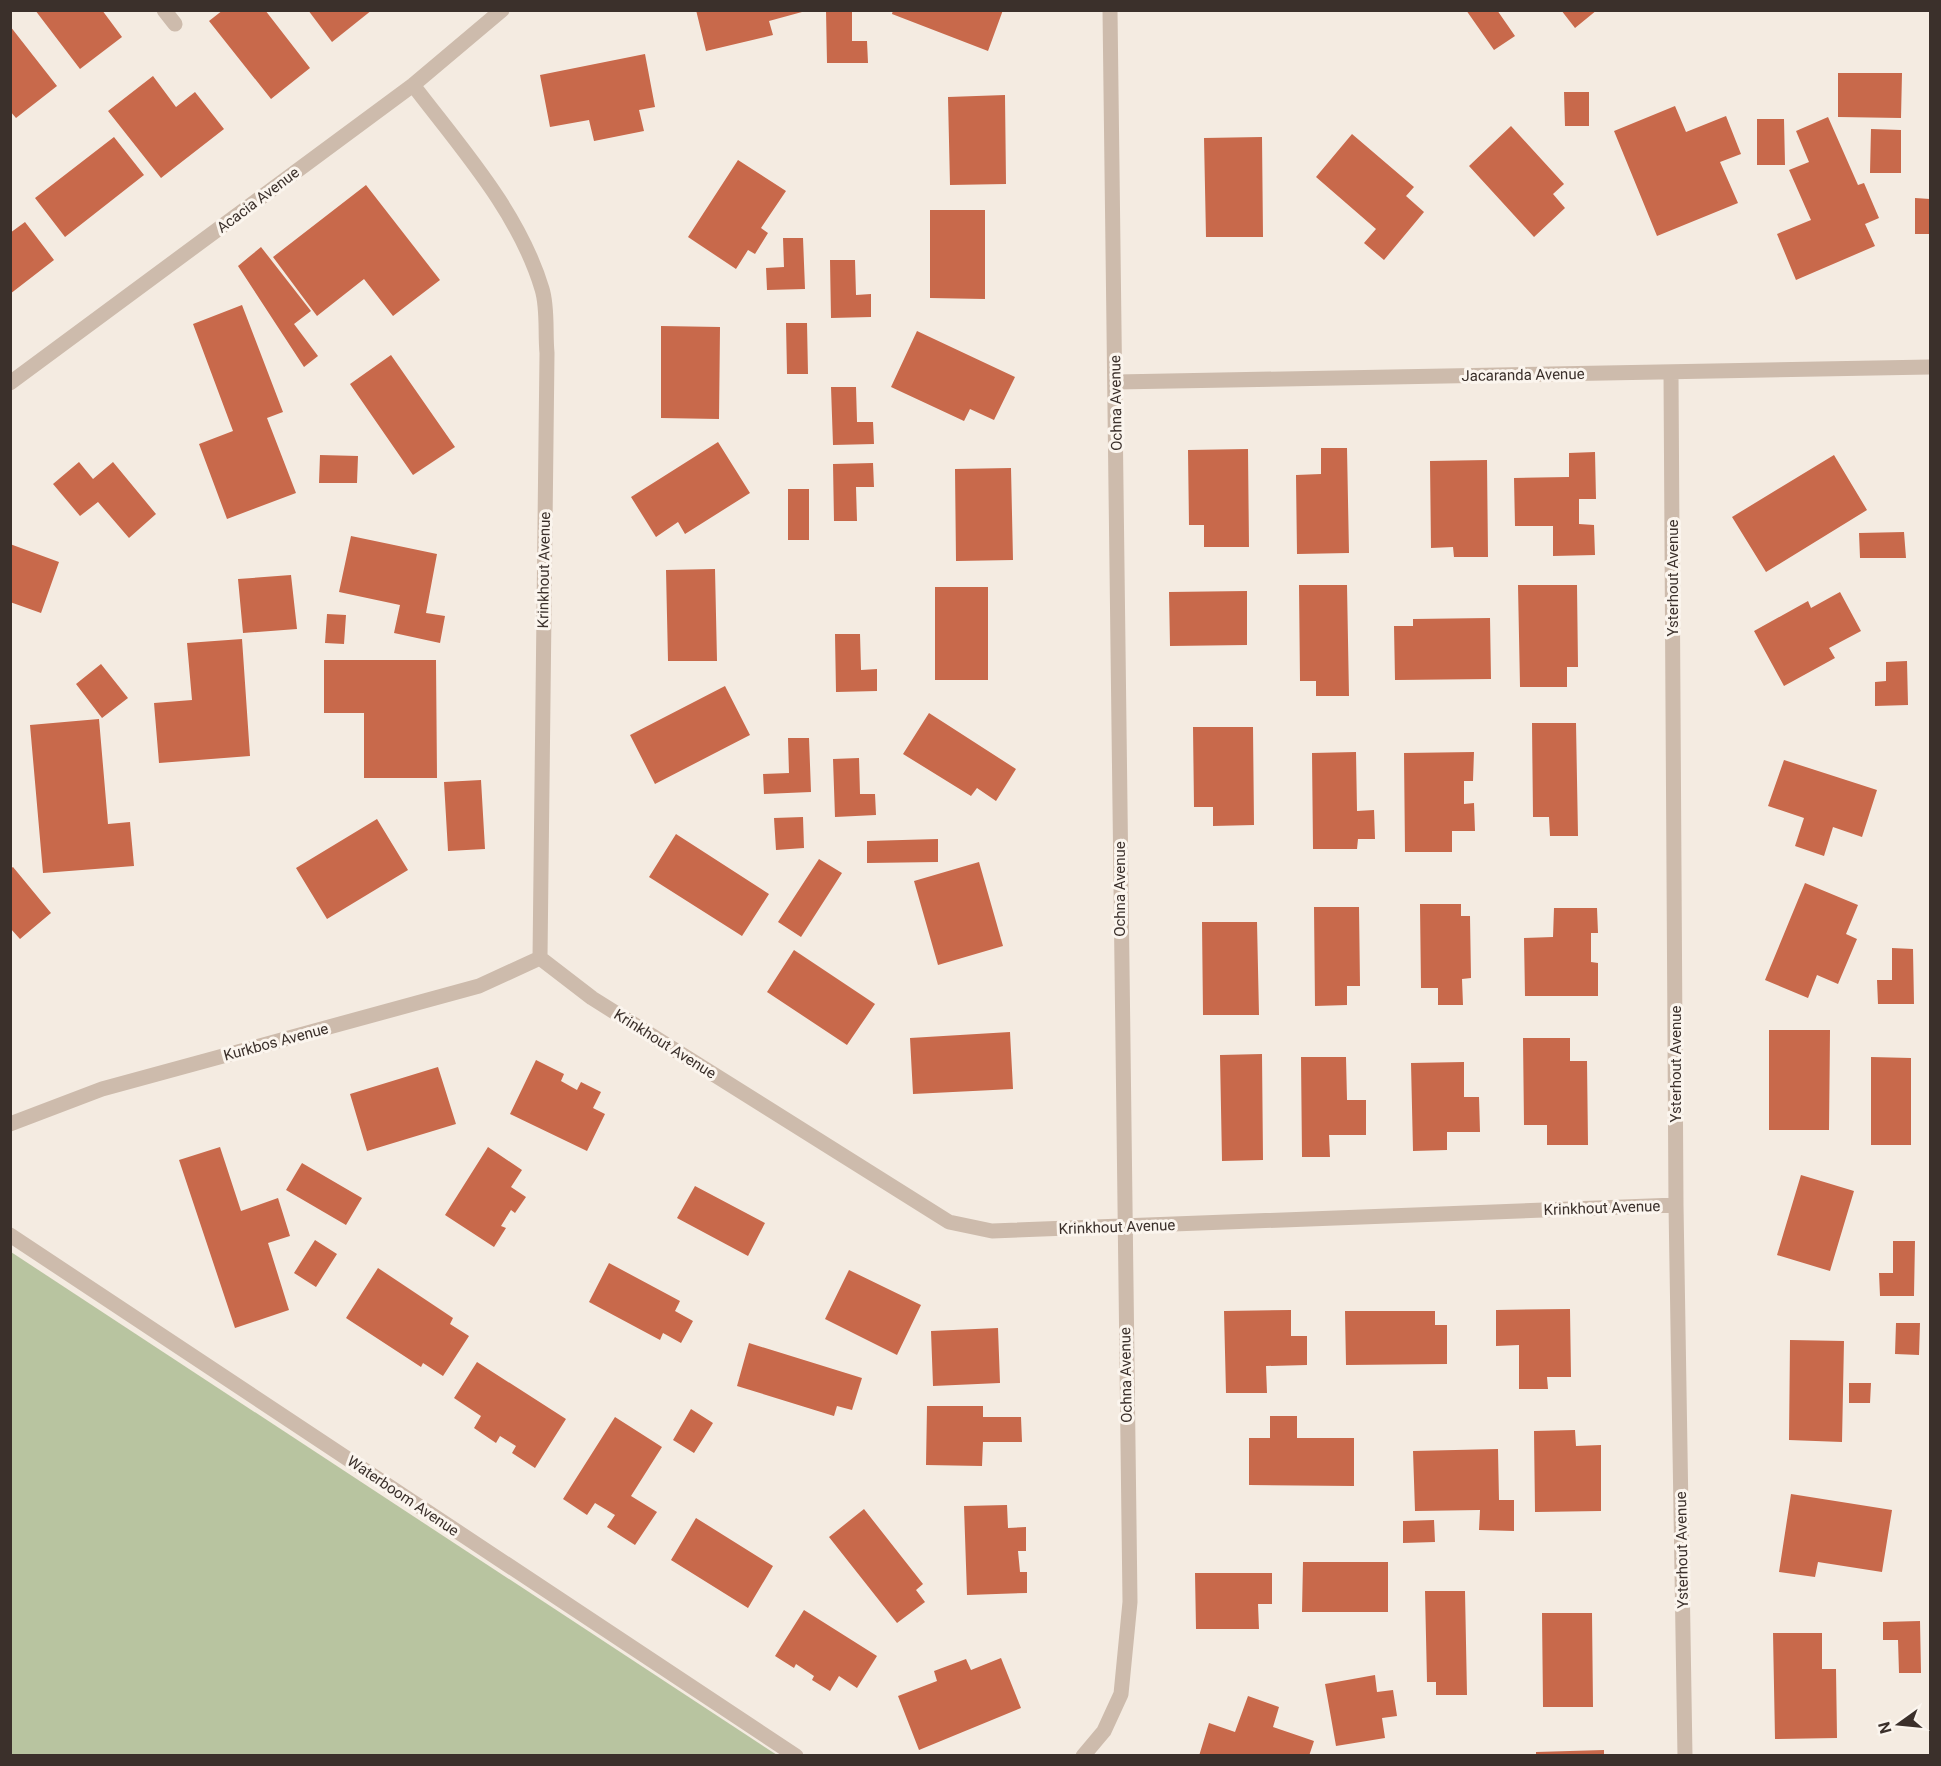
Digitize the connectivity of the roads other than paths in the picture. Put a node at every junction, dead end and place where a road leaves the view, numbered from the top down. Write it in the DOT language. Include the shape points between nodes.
graph roads {
  1 [pos="164,10"];
  2 [pos="502,10"];
  3 [pos="1110,10"];
  4 [pos="175,24"];
  5 [pos="413,85"];
  6 [pos="1930,367"];
  7 [pos="1671,373"];
  8 [pos="1116,382"];
  9 [pos="10,383"];
  10 [pos="540,958"];
  11 [pos="10,1124"];
  12 [pos="1676,1205"];
  13 [pos="1123,1227"];
  14 [pos="10,1235"];
  15 [pos="796,1755"];
  16 [pos="1083,1755"];
  17 [pos="1685,1755"];
  1 -- 4 [label="street"];
  2 -- 5 [label="street, Acacia Avenue"];
  3 -- 8 [label="street, Ochna Avenue"];
  5 -- 9 [label="street, Acacia Avenue"];
  5 -- 10 [label="street, Krinkhout Avenue" via="483,177 524,240 543,291 547,353"];
  6 -- 7 [label="street, Jacaranda Avenue"];
  7 -- 8 [label="street, Jacaranda Avenue"];
  7 -- 12 [label="street, Ysterhout Avenue"];
  8 -- 13 [label="street, Ochna Avenue"];
  10 -- 11 [label="street, Kurkbos Avenue" via="479,986 102,1089"];
  10 -- 13 [label="street, Krinkhout Avenue" via="592,998 949,1222 992,1231"];
  12 -- 13 [label="street, Krinkhout Avenue"];
  12 -- 17 [label="street, Ysterhout Avenue"];
  13 -- 16 [label="street, Ochna Avenue" via="1130,1602 1121,1694 1104,1731"];
  14 -- 15 [label="street, Waterboom Avenue"];
}
